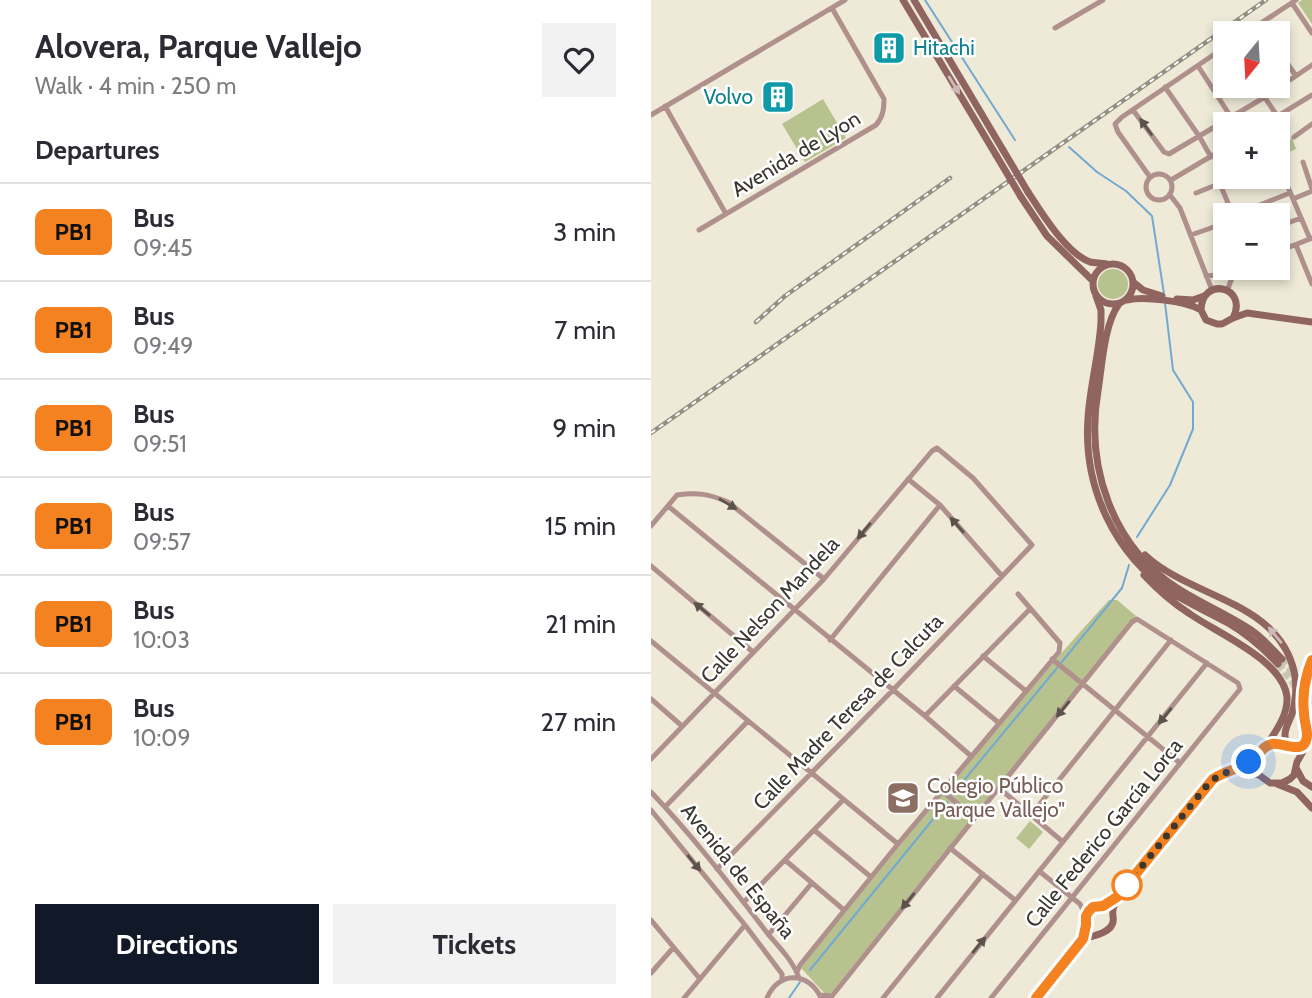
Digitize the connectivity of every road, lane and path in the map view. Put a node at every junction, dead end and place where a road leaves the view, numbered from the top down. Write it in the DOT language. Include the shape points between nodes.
graph roads {
  1 [pos="845,0"];
  2 [pos="903,0"];
  3 [pos="914,0"];
  4 [pos="1103,0"];
  5 [pos="1294,2"];
  6 [pos="832,8"];
  7 [pos="1264,21"];
  8 [pos="1055,28"];
  9 [pos="1312,33"];
  10 [pos="1213,55"];
  11 [pos="1198,65"];
  12 [pos="1312,65"];
  13 [pos="1290,67"];
  14 [pos="1296,76"];
  15 [pos="1290,80"];
  16 [pos="1165,88"];
  17 [pos="1312,95"];
  18 [pos="1263,98"];
  19 [pos="665,106"];
  20 [pos="1133,110"];
  21 [pos="1228,112"];
  22 [pos="1240,112"];
  23 [pos="1286,112"];
  24 [pos="651,116"];
  25 [pos="1312,124"];
  26 [pos="1213,128"];
  27 [pos="1199,136"];
  28 [pos="1294,137"];
  29 [pos="1211,157"];
  30 [pos="1303,162"];
  31 [pos="1150,177"];
  32 [pos="1171,180"];
  33 [pos="1213,187"];
  34 [pos="1288,189"];
  35 [pos="1312,190"];
  36 [pos="1196,193"];
  37 [pos="1025,194"];
  38 [pos="1170,195"];
  39 [pos="1291,196"];
  40 [pos="1268,203"];
  41 [pos="726,214"];
  42 [pos="1301,218"];
  43 [pos="1290,223"];
  44 [pos="1213,227"];
  45 [pos="699,230"];
  46 [pos="1191,235"];
  47 [pos="1311,239"];
  48 [pos="1296,245"];
  49 [pos="1290,247"];
  50 [pos="1112,264"];
  51 [pos="1213,275"];
  52 [pos="1206,276"];
  53 [pos="1231,280"];
  54 [pos="1093,281"];
  55 [pos="1133,282"];
  56 [pos="1312,284"];
  57 [pos="1212,290"];
  58 [pos="1227,290"];
  59 [pos="1096,296"];
  60 [pos="1204,296"];
  61 [pos="1236,301"];
  62 [pos="1123,302"];
  63 [pos="1201,310"];
  64 [pos="1233,318"];
  65 [pos="1312,320"];
  66 [pos="908,479"];
  67 [pos="940,505"];
  68 [pos="668,506"];
  69 [pos="651,526"];
  70 [pos="1112,529"];
  71 [pos="1126,537"];
  72 [pos="651,566"];
  73 [pos="1002,576"];
  74 [pos="824,579"];
  75 [pos="1018,594"];
  76 [pos="1030,609"];
  77 [pos="794,611"];
  78 [pos="1171,639"];
  79 [pos="830,640"];
  80 [pos="651,641"];
  81 [pos="753,652"];
  82 [pos="983,656"];
  83 [pos="1052,659"];
  84 [pos="1312,660"];
  85 [pos="1207,663"];
  86 [pos="1083,684"];
  87 [pos="954,686"];
  88 [pos="892,691"];
  89 [pos="1026,691"];
  90 [pos="714,693"];
  91 [pos="651,699"];
  92 [pos="1116,710"];
  93 [pos="925,716"];
  94 [pos="748,721"];
  95 [pos="999,723"];
  96 [pos="682,726"];
  97 [pos="1149,736"];
  98 [pos="1307,736"];
  99 [pos="1266,746"];
  100 [pos="1287,746"];
  101 [pos="971,756"];
  102 [pos="1257,758"];
  103 [pos="651,759"];
  104 [pos="1180,762"];
  105 [pos="1297,765"];
  106 [pos="1237,769"];
  107 [pos="811,773"];
  108 [pos="1259,775"];
  109 [pos="1277,784"];
  110 [pos="1312,787"];
  111 [pos="999,788"];
  112 [pos="651,792"];
  113 [pos="942,792"];
  114 [pos="843,800"];
  115 [pos="666,807"];
  116 [pos="1312,808"];
  117 [pos="651,810"];
  118 [pos="1031,815"];
  119 [pos="657,817"];
  120 [pos="975,818"];
  121 [pos="651,822"];
  122 [pos="814,830"];
  123 [pos="1063,842"];
  124 [pos="898,844"];
  125 [pos="950,848"];
  126 [pos="785,860"];
  127 [pos="717,869"];
  128 [pos="1039,871"];
  129 [pos="983,874"];
  130 [pos="871,877"];
  131 [pos="812,883"];
  132 [pos="1117,897"];
  133 [pos="1073,898"];
  134 [pos="1015,900"];
  135 [pos="744,902"];
  136 [pos="1080,904"];
  137 [pos="1103,906"];
  138 [pos="1093,907"];
  139 [pos="844,911"];
  140 [pos="1112,913"];
  141 [pos="1086,916"];
  142 [pos="651,920"];
  143 [pos="745,925"];
  144 [pos="1086,925"];
  145 [pos="1097,933"];
  146 [pos="769,934"];
  147 [pos="1083,939"];
  148 [pos="673,948"];
  149 [pos="651,973"];
  150 [pos="798,975"];
  151 [pos="700,979"];
  152 [pos="782,981"];
  153 [pos="821,997"];
  154 [pos="684,998"];
  155 [pos="767,998"];
  156 [pos="883,998"];
  157 [pos="937,998"];
  158 [pos="991,998"];
  159 [pos="1036,998"];
  1 -- 6 [label="street"];
  2 -- 37 [label="main road, one-way, bridge" via="996,155"];
  3 -- 37 [label="main road, bridge"];
  4 -- 8 [label="street"];
  5 -- 7 [label="street"];
  5 -- 9 [label="street"];
  6 -- 19 [label="street"];
  6 -- 41 [label="street, Avenida de Lyon" via="884,99 881,119"];
  10 -- 11 [label="street"];
  11 -- 16 [label="street"];
  11 -- 21 [label="street"];
  12 -- 14 [label="street"];
  13 -- 14 [label="street"];
  14 -- 15 [label="street"];
  16 -- 20 [label="street"];
  16 -- 27 [label="street"];
  17 -- 23 [label="street"];
  18 -- 22 [label="street"];
  19 -- 24 [label="street"];
  19 -- 41 [label="street, Avenida de Lyon"];
  27 -- 20 [label="street, one-way" via="1169,154"];
  20 -- 31 [label="street" via="1115,124 1116,129"];
  25 -- 28 [label="street"];
  26 -- 27 [label="street"];
  27 -- 29 [label="street"];
  29 -- 32 [label="street"];
  30 -- 35 [label="street"];
  31 -- 32 [label="street" via="1161,174"];
  31 -- 38 [label="street" via="1146,189 1151,197 1163,200"];
  32 -- 38 [label="street"];
  33 -- 36 [label="street"];
  34 -- 39 [label="street"];
  35 -- 39 [label="street"];
  37 -- 50 [label="main road" via="1072,249 1090,262"];
  37 -- 54 [label="main road" via="1048,236"];
  38 -- 46 [label="street"];
  39 -- 40 [label="street"];
  39 -- 42 [label="street"];
  41 -- 45 [label="street, Avenida de Lyon"];
  42 -- 43 [label="street"];
  42 -- 47 [label="street"];
  44 -- 46 [label="street"];
  46 -- 52 [label="street"];
  47 -- 48 [label="street"];
  48 -- 49 [label="street"];
  48 -- 56 [label="street"];
  50 -- 54 [label="main road" via="1099,269"];
  50 -- 55 [label="main road" via="1128,271"];
  51 -- 52 [label="street"];
  52 -- 57 [label="street"];
  53 -- 58 [label="street"];
  54 -- 59 [label="main road"];
  55 -- 60 [label="main road" via="1159,296 1188,300"];
  55 -- 62 [label="main road" via="1132,293"];
  57 -- 58 [label="main road"];
  57 -- 60 [label="main road"];
  58 -- 61 [label="main road"];
  59 -- 62 [label="main road" via="1106,304"];
  59 -- 70 [label="main road" via="1101,323 1088,447 1095,490"];
  60 -- 63 [label="main road"];
  61 -- 64 [label="main road"];
  61 -- 65 [label="main road"];
  62 -- 63 [label="main road" via="1142,298"];
  62 -- 71 [label="main road" via="1112,316 1108,333 1094,439 1105,495"];
  63 -- 64 [label="main road" via="1206,320 1217,324"];
  64 -- 65 [label="main road" via="1251,313"];
  66 -- 67 [label="street"];
  66 -- 73 [label="street, Calle Nelson Mandela" via="937,448 973,478 1031,545"];
  66 -- 74 [label="street, Calle Nelson Mandela, one-way"];
  73 -- 67 [label="street, one-way"];
  67 -- 79 [label="street"];
  68 -- 69 [label="street"];
  68 -- 74 [label="street, one-way" via="677,495 693,493 728,502"];
  68 -- 77 [label="street"];
  70 -- 71 [label="main road" via="1163,587 1239,630 1280,661 1251,631 1166,580"];
  70 -- 99 [label="main road" via="1132,564 1164,594 1245,647 1279,676 1286,706"];
  100 -- 71 [label="main road, one-way" via="1284,732 1296,682 1278,637 1250,614 1154,564"];
  81 -- 72 [label="street, one-way"];
  73 -- 88 [label="street, Calle Madre Teresa de Calcuta"];
  74 -- 77 [label="street, Calle Nelson Mandela"];
  75 -- 76 [label="street"];
  76 -- 82 [label="street"];
  76 -- 83 [label="street" via="1060,643"];
  77 -- 79 [label="street"];
  77 -- 81 [label="street, Calle Nelson Mandela"];
  78 -- 85 [label="street"];
  78 -- 86 [label="street" via="1137,619"];
  78 -- 92 [label="street"];
  79 -- 88 [label="street"];
  80 -- 90 [label="street"];
  81 -- 90 [label="street, Calle Nelson Mandela"];
  82 -- 87 [label="street"];
  82 -- 89 [label="street"];
  83 -- 86 [label="street"];
  83 -- 89 [label="street"];
  84 -- 98 [label="main road" via="1303,699"];
  85 -- 97 [label="street, one-way"];
  85 -- 104 [label="street, Calle Federico García Lorca" via="1238,683 1239,691"];
  86 -- 92 [label="street"];
  86 -- 111 [label="street, one-way"];
  87 -- 93 [label="street"];
  87 -- 95 [label="street"];
  88 -- 93 [label="street"];
  88 -- 107 [label="street, Calle Madre Teresa de Calcuta"];
  89 -- 95 [label="street"];
  90 -- 94 [label="street"];
  90 -- 96 [label="street, Calle Nelson Mandela"];
  91 -- 96 [label="street"];
  92 -- 97 [label="street"];
  92 -- 118 [label="street"];
  93 -- 101 [label="street"];
  94 -- 107 [label="street"];
  94 -- 115 [label="street"];
  95 -- 101 [label="street"];
  96 -- 103 [label="street, Calle Nelson Mandela"];
  97 -- 104 [label="street"];
  97 -- 123 [label="street"];
  98 -- 100 [label="main road" via="1301,746"];
  98 -- 105 [label="main road" via="1307,747"];
  99 -- 100 [label="main road"];
  99 -- 102 [label="main road"];
  100 -- 105 [label="main road"];
  101 -- 113 [label="street"];
  102 -- 106 [label="main road"];
  102 -- 108 [label="main road"];
  104 -- 133 [label="street, Calle Federico García Lorca"];
  105 -- 109 [label="main road" via="1290,779"];
  105 -- 110 [label="main road" via="1303,781"];
  106 -- 108 [label="main road"];
  106 -- 132 [label="main road" via="1209,783"];
  107 -- 114 [label="street"];
  107 -- 127 [label="street, Calle Madre Teresa de Calcuta"];
  108 -- 109 [label="main road"];
  109 -- 116 [label="main road" via="1297,792"];
  111 -- 118 [label="street"];
  111 -- 120 [label="street"];
  112 -- 115 [label="street, Avenida de España"];
  113 -- 120 [label="street"];
  113 -- 124 [label="street"];
  114 -- 122 [label="street"];
  114 -- 124 [label="street"];
  115 -- 127 [label="street, Avenida de España"];
  117 -- 119 [label="street, Avenida de España"];
  118 -- 123 [label="street"];
  119 -- 121 [label="street"];
  119 -- 143 [label="street, Avenida de España, one-way"];
  120 -- 125 [label="street"];
  122 -- 126 [label="street"];
  122 -- 130 [label="street"];
  123 -- 128 [label="street"];
  124 -- 130 [label="street"];
  125 -- 129 [label="street"];
  125 -- 153 [label="street, one-way" via="832,996"];
  126 -- 131 [label="street"];
  126 -- 135 [label="street"];
  127 -- 135 [label="street, Avenida de España"];
  128 -- 133 [label="street"];
  128 -- 134 [label="street"];
  129 -- 134 [label="street"];
  129 -- 156 [label="street"];
  130 -- 139 [label="street"];
  131 -- 139 [label="street"];
  131 -- 146 [label="street"];
  132 -- 137 [label="main road"];
  132 -- 140 [label="main road"];
  133 -- 136 [label="street"];
  133 -- 158 [label="street, Calle Federico García Lorca"];
  157 -- 134 [label="street, one-way"];
  135 -- 146 [label="street, Avenida de España"];
  136 -- 138 [label="street"];
  136 -- 141 [label="street"];
  137 -- 138 [label="main road"];
  137 -- 140 [label="main road"];
  138 -- 141 [label="main road"];
  139 -- 150 [label="street" via="800,965"];
  140 -- 145 [label="main road" via="1111,928"];
  141 -- 144 [label="main road"];
  142 -- 148 [label="street"];
  143 -- 151 [label="street"];
  143 -- 152 [label="street, Avenida de España" via="782,974"];
  144 -- 145 [label="main road"];
  144 -- 147 [label="main road"];
  145 -- 147 [label="main road"];
  146 -- 150 [label="street, Avenida de España"];
  147 -- 159 [label="main road"];
  148 -- 149 [label="street"];
  148 -- 151 [label="street"];
  150 -- 152 [label="street"];
  150 -- 153 [label="street, Avenida de España"];
  151 -- 154 [label="street"];
  152 -- 155 [label="street"];
}
